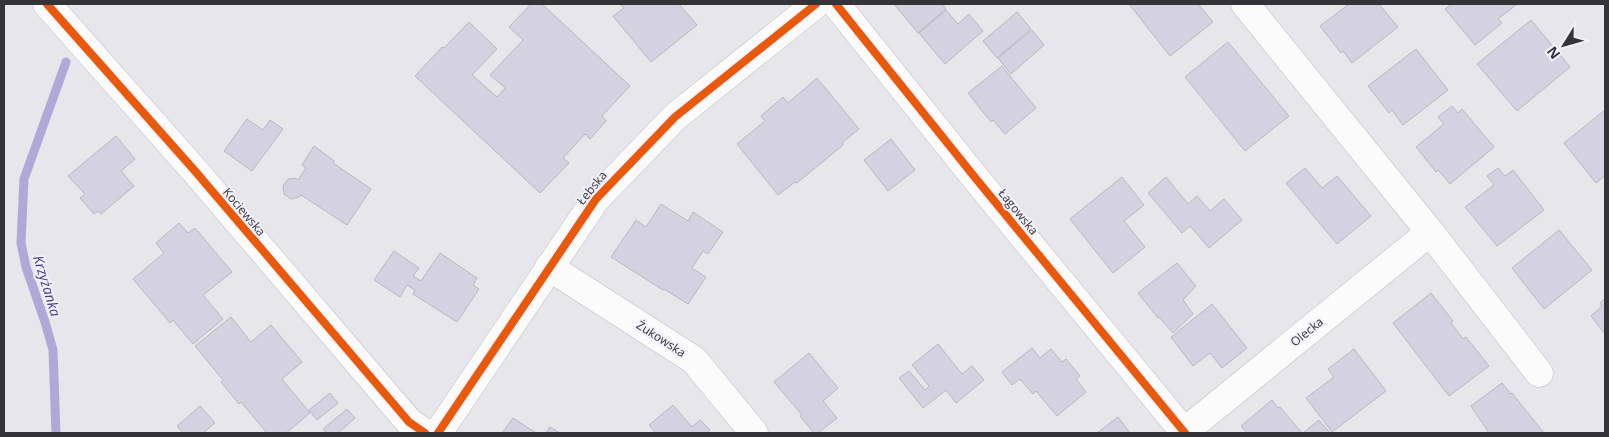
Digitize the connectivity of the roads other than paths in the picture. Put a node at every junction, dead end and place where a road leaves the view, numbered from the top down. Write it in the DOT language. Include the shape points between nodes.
graph roads {
  1 [pos="47,4"];
  2 [pos="816,4"];
  3 [pos="836,4"];
  4 [pos="1245,4"];
  5 [pos="1430,232"];
  6 [pos="549,267"];
  7 [pos="1539,373"];
  8 [pos="425,433"];
  9 [pos="438,433"];
  10 [pos="754,433"];
  11 [pos="1185,433"];
  1 -- 8 [label="street, Kociewska" via="195,171 408,422"];
  2 -- 6 [label="street, Łebska" via="674,117 596,199"];
  3 -- 11 [label="street, Łagowska"];
  4 -- 5 [label="street"];
  5 -- 7 [label="street"];
  5 -- 11 [label="street, Olecka"];
  6 -- 9 [label="street, Łebska"];
  6 -- 10 [label="street, Żukowska" via="694,360"];
}
